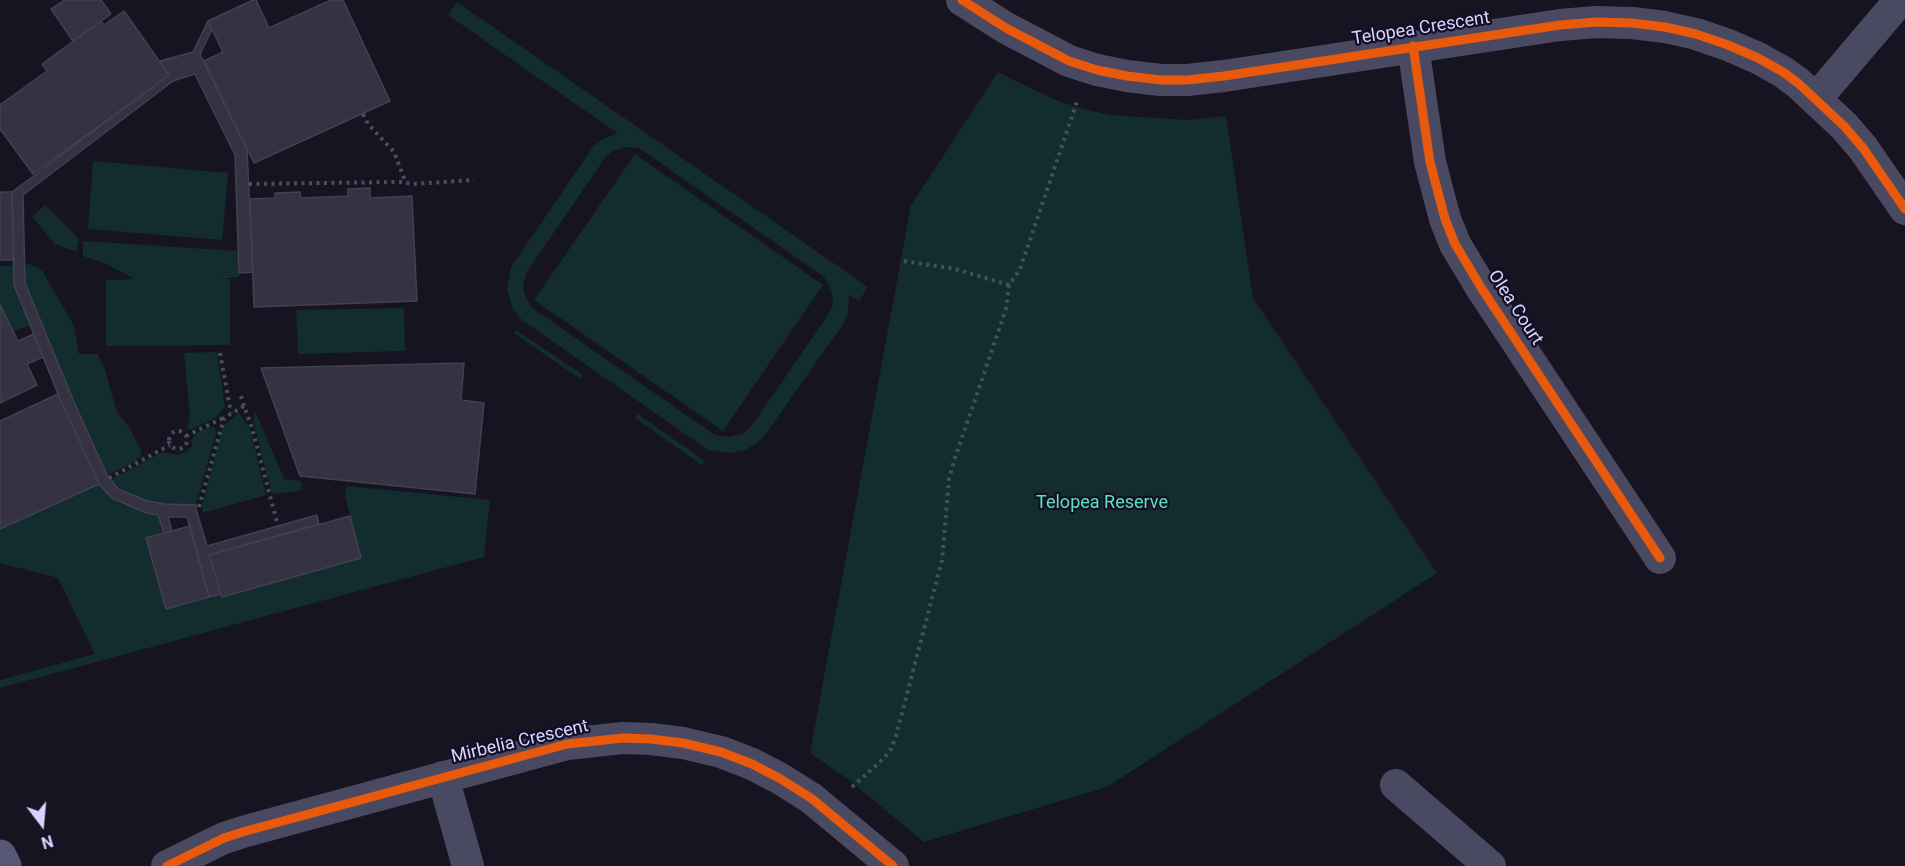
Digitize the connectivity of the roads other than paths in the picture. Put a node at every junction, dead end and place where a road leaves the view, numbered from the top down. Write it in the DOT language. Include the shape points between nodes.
graph roads {
  1 [pos="962,0"];
  2 [pos="1900,0"];
  3 [pos="1413,46"];
  4 [pos="1816,99"];
  5 [pos="1905,209"];
  6 [pos="1660,558"];
  7 [pos="443,777"];
  8 [pos="1396,785"];
  9 [pos="0,856"];
  10 [pos="5,866"];
  11 [pos="167,866"];
  12 [pos="468,866"];
  13 [pos="893,866"];
  14 [pos="1490,866"];
  1 -- 3 [label="street, Telopea Crescent" via="1069,61 1097,70 1161,80 1206,78"];
  2 -- 4 [label="street"];
  3 -- 4 [label="street, Telopea Crescent" via="1597,22 1665,27 1696,34 1758,58"];
  3 -- 6 [label="street, Olea Court" via="1430,162 1455,244"];
  4 -- 5 [label="street, Telopea Crescent" via="1863,148"];
  7 -- 11 [label="street, Mirbelia Crescent" via="246,831"];
  7 -- 12 [label="street"];
  7 -- 13 [label="street, Mirbelia Crescent" via="567,744 623,738 683,743 721,752 779,778 811,798"];
  8 -- 14 [label="street"];
  9 -- 10 [label="street"];
}
